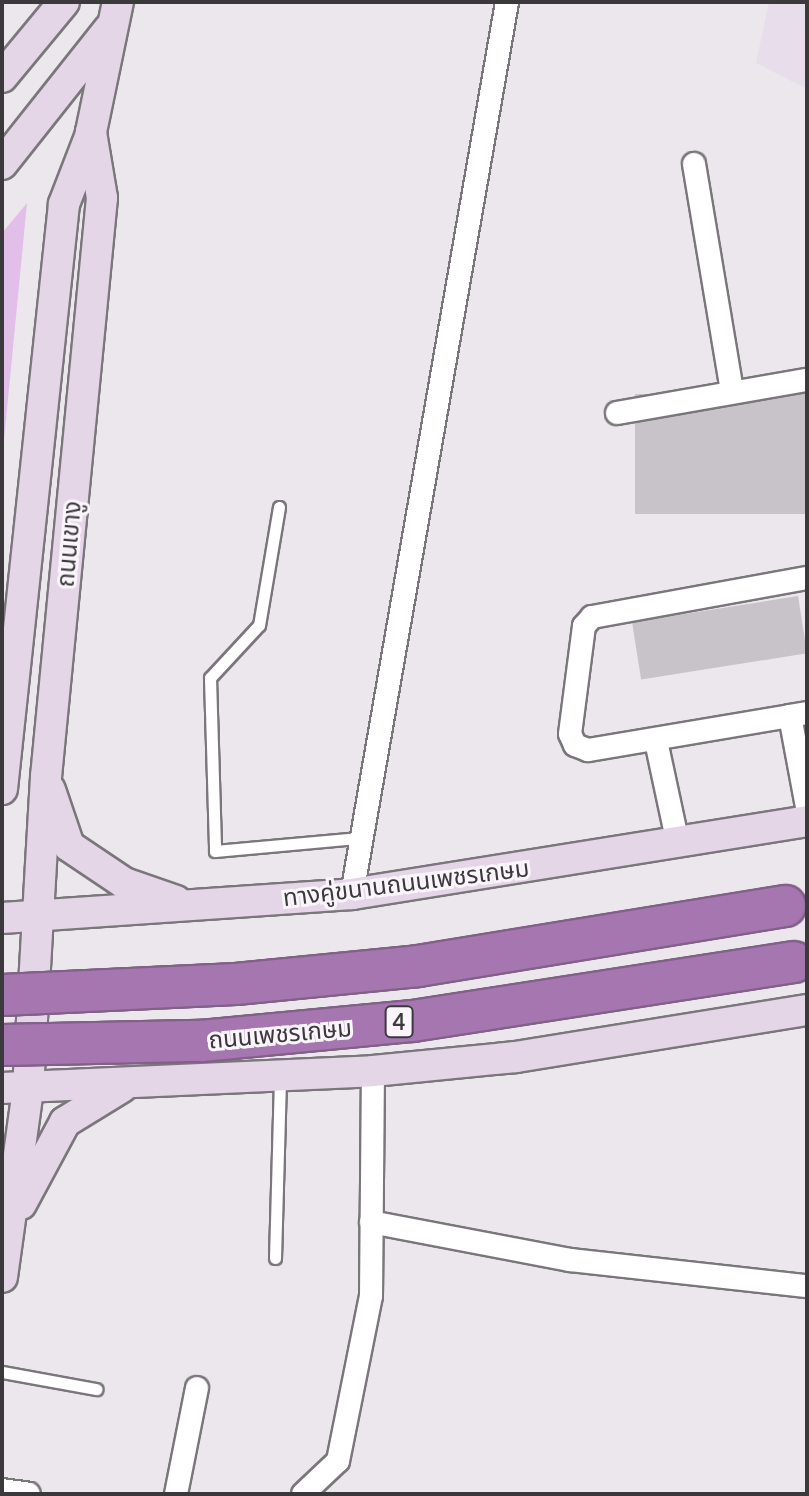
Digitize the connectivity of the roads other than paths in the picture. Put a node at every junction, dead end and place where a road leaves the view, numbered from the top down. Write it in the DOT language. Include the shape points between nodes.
graph roads {
  1 [pos="64,2"];
  2 [pos="507,2"];
  3 [pos="121,8"];
  4 [pos="2,77"];
  5 [pos="91,132"];
  6 [pos="2,164"];
  7 [pos="694,164"];
  8 [pos="807,380"];
  9 [pos="732,392"];
  10 [pos="617,413"];
  11 [pos="279,507"];
  12 [pos="807,578"];
  13 [pos="798,715"];
  14 [pos="656,741"];
  15 [pos="46,777"];
  16 [pos="2,789"];
  17 [pos="807,807"];
  18 [pos="807,821"];
  19 [pos="359,838"];
  20 [pos="678,844"];
  21 [pos="352,894"];
  22 [pos="188,905"];
  23 [pos="785,906"];
  24 [pos="38,916"];
  25 [pos="2,918"];
  26 [pos="793,962"];
  27 [pos="2,995"];
  28 [pos="807,1010"];
  29 [pos="2,1045"];
  30 [pos="373,1071"];
  31 [pos="280,1074"];
  32 [pos="127,1084"];
  33 [pos="15,1088"];
  34 [pos="371,1222"];
  35 [pos="9,1232"];
  36 [pos="275,1258"];
  37 [pos="2,1277"];
  38 [pos="807,1286"];
  39 [pos="2,1372"];
  40 [pos="197,1388"];
  41 [pos="96,1389"];
  42 [pos="2,1490"];
  43 [pos="29,1494"];
  44 [pos="176,1494"];
  45 [pos="303,1494"];
  1 -- 4 [label="main road"];
  2 -- 19 [label="street"];
  3 -- 5 [label="main road, ถนนเขางู"];
  3 -- 6 [label="main road"];
  5 -- 15 [label="main road, ถนนเขางู" via="102,198"];
  5 -- 16 [label="main road" via="64,204"];
  7 -- 9 [label="street"];
  8 -- 9 [label="street"];
  9 -- 10 [label="street"];
  11 -- 19 [label="lane" via="259,625 210,678 215,851"];
  12 -- 14 [label="street" via="587,621 570,734 575,745 588,750"];
  13 -- 14 [label="street"];
  13 -- 17 [label="street"];
  14 -- 20 [label="street"];
  15 -- 22 [label="main road" via="69,846 124,883"];
  15 -- 24 [label="main road, ถนนเขางู"];
  18 -- 20 [label="main road, ทางคู่ขนานถนนเพชรเกษม"];
  19 -- 21 [label="street"];
  20 -- 21 [label="main road, ทางคู่ขนานถนนเพชรเกษม"];
  21 -- 22 [label="main road, ทางคู่ขนานถนนเพชรเกษม"];
  22 -- 24 [label="main road, ทางคู่ขนานถนนเพชรเกษม"];
  23 -- 27 [label="highway, 4, bridge" via="418,966 236,984"];
  24 -- 25 [label="main road, ทางคู่ขนานถนนเพชรเกษม"];
  24 -- 33 [label="main road, ถนนเขางู"];
  26 -- 29 [label="highway, ถนนเพชรเกษม / 4, bridge" via="413,1021 201,1041"];
  28 -- 30 [label="main road, 4" via="548,1053"];
  30 -- 31 [label="main road, 4"];
  30 -- 34 [label="street"];
  31 -- 32 [label="main road, 4"];
  31 -- 36 [label="lane"];
  32 -- 33 [label="main road, 4"];
  32 -- 35 [label="main road" via="65,1122"];
  33 -- 35 [label="main road, ถนนเขางู"];
  34 -- 38 [label="street" via="570,1260"];
  34 -- 45 [label="street" via="371,1296 338,1461"];
  35 -- 37 [label="main road, ถนนเขางู"];
  39 -- 41 [label="lane"];
  40 -- 44 [label="street"];
  42 -- 43 [label="street"];
}
